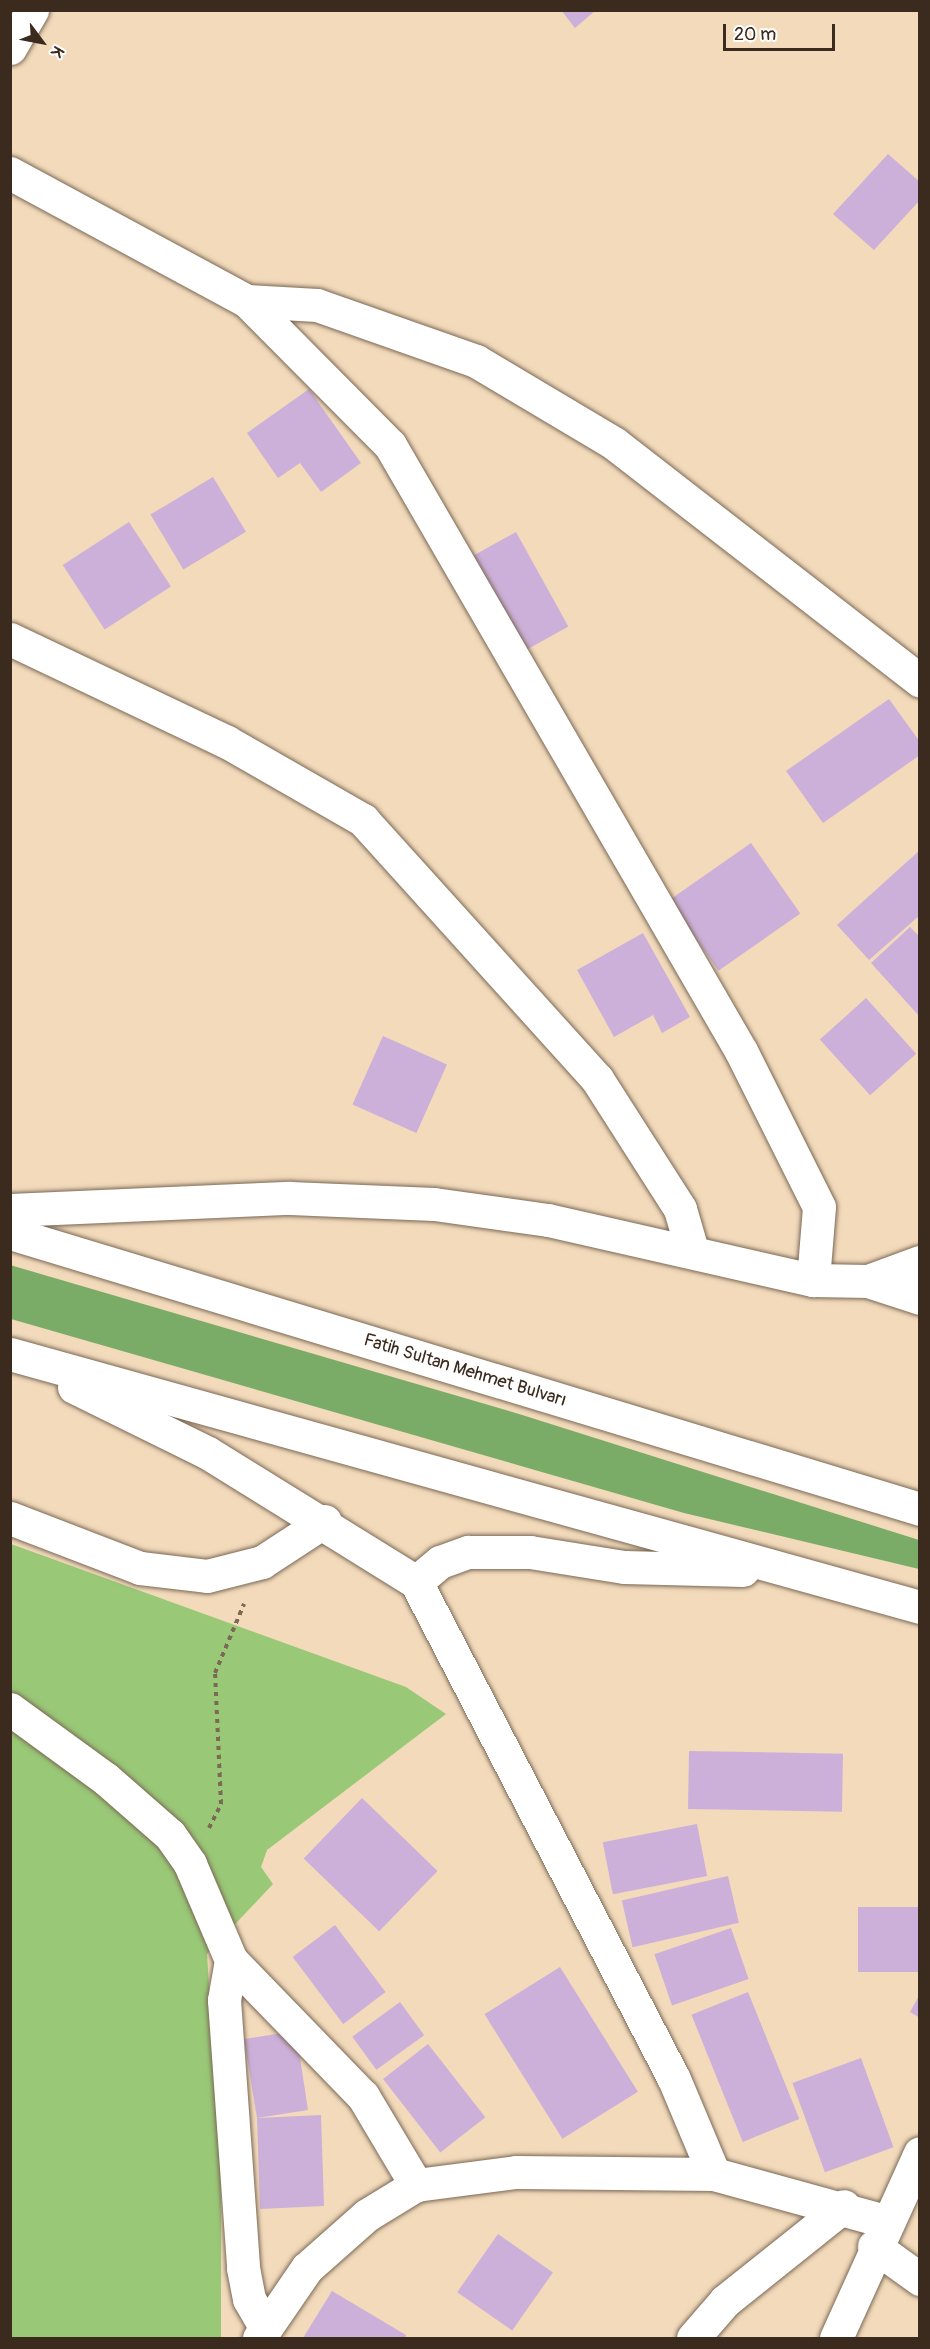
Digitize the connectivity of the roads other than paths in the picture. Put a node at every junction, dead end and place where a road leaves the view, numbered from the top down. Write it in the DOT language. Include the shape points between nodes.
graph roads {
  1 [pos="32,10"];
  2 [pos="10,48"];
  3 [pos="10,173"];
  4 [pos="248,301"];
  5 [pos="10,639"];
  6 [pos="920,681"];
  7 [pos="10,1210"];
  8 [pos="10,1233"];
  9 [pos="692,1250"];
  10 [pos="920,1263"];
  11 [pos="813,1280"];
  12 [pos="868,1281"];
  13 [pos="920,1298"];
  14 [pos="10,1355"];
  15 [pos="920,1509"];
  16 [pos="10,1518"];
  17 [pos="325,1521"];
  18 [pos="792,1571"];
  19 [pos="416,1582"];
  20 [pos="920,1606"];
  21 [pos="10,1709"];
  22 [pos="231,1960"];
  23 [pos="920,2153"];
  24 [pos="714,2174"];
  25 [pos="416,2185"];
  26 [pos="844,2206"];
  27 [pos="879,2234"];
  28 [pos="920,2279"];
  29 [pos="262,2333"];
  30 [pos="693,2338"];
  31 [pos="836,2338"];
  1 -- 2 [label="main road"];
  3 -- 4 [label="main road"];
  4 -- 6 [label="main road" via="317,305 476,361 615,444"];
  4 -- 11 [label="main road" via="390,445 741,1051 819,1207"];
  5 -- 9 [label="main road" via="227,742 363,820 597,1079 680,1209"];
  7 -- 9 [label="main road" via="290,1198 434,1204 548,1220"];
  8 -- 15 [label="main road, Fatih Sultan Mehmet Bulvarı"];
  9 -- 11 [label="main road"];
  10 -- 12 [label="main road"];
  11 -- 12 [label="main road"];
  12 -- 13 [label="main road"];
  14 -- 17 [label="main road" via="208,1453"];
  14 -- 18 [label="main road"];
  16 -- 17 [label="main road" via="140,1568 207,1576 262,1562"];
  17 -- 19 [label="main road"];
  18 -- 19 [label="main road" via="624,1567 530,1552 468,1552 440,1562"];
  18 -- 20 [label="main road"];
  19 -- 24 [label="main road" via="674,2079"];
  21 -- 22 [label="main road" via="106,1779 170,1835 190,1864"];
  22 -- 25 [label="main road" via="363,2096"];
  22 -- 29 [label="main road" via="224,2000 243,2268"];
  23 -- 27 [label="main road"];
  24 -- 25 [label="main road" via="516,2172"];
  24 -- 26 [label="main road"];
  25 -- 29 [label="main road" via="367,2215 307,2268"];
  26 -- 27 [label="main road"];
  26 -- 30 [label="main road" via="725,2301"];
  27 -- 28 [label="main road"];
  27 -- 31 [label="main road"];
}
